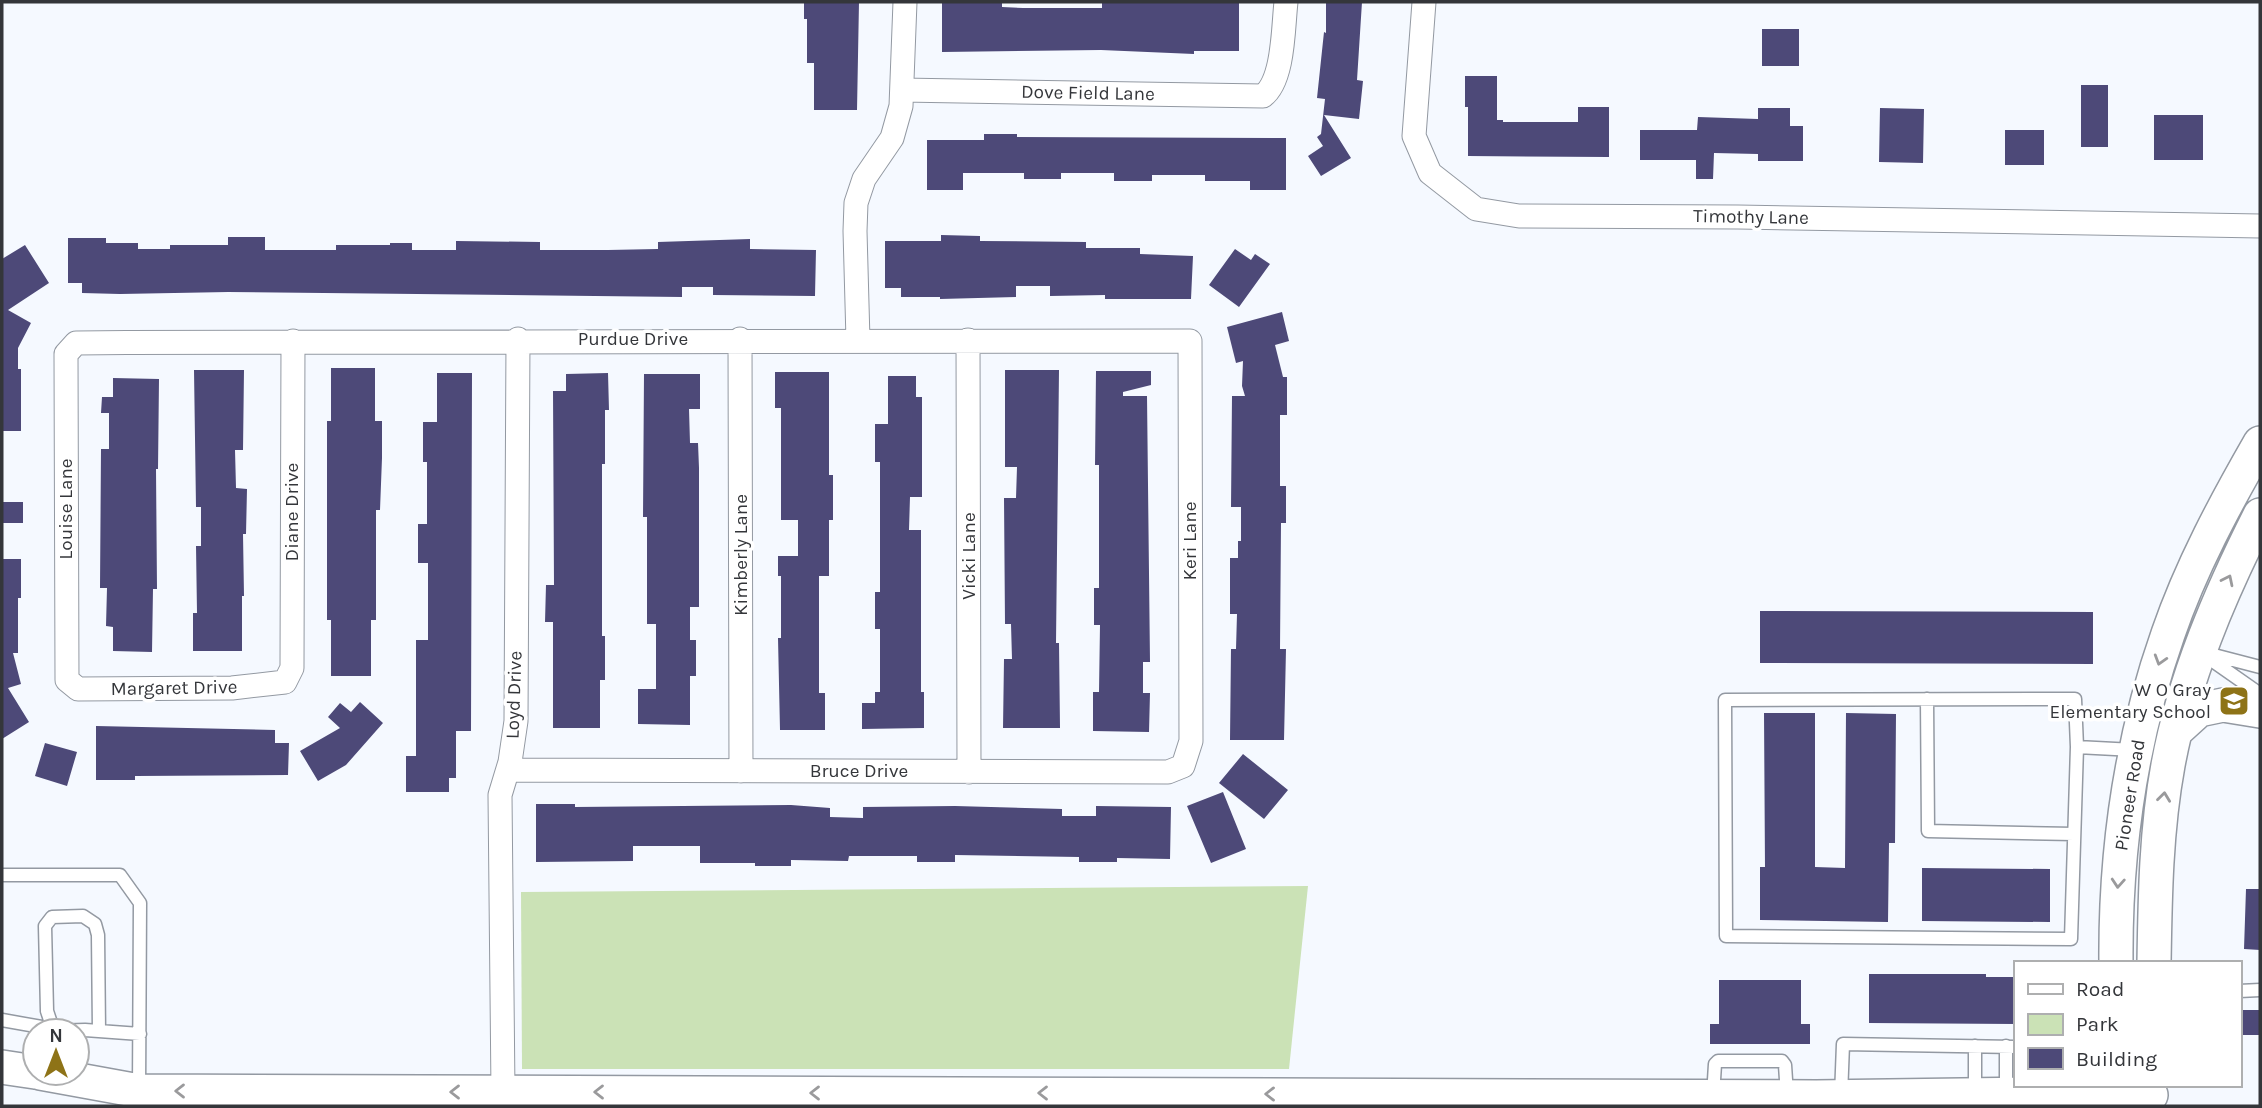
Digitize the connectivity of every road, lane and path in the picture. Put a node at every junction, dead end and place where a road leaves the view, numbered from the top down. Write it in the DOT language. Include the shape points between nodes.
graph roads {
  1 [pos="905,2"];
  2 [pos="1286,2"];
  3 [pos="1424,2"];
  4 [pos="902,90"];
  5 [pos="2260,226"];
  6 [pos="518,339"];
  7 [pos="740,339"];
  8 [pos="858,340"];
  9 [pos="968,340"];
  10 [pos="293,341"];
  11 [pos="1189,341"];
  12 [pos="76,343"];
  13 [pos="2255,453"];
  14 [pos="2260,516"];
  15 [pos="2200,652"];
  16 [pos="2260,667"];
  17 [pos="67,680"];
  18 [pos="285,682"];
  19 [pos="2260,694"];
  20 [pos="1927,699"];
  21 [pos="2260,711"];
  22 [pos="1191,741"];
  23 [pos="2174,743"];
  24 [pos="2077,747"];
  25 [pos="2135,750"];
  26 [pos="508,770"];
  27 [pos="741,771"];
  28 [pos="969,772"];
  29 [pos="2074,834"];
  30 [pos="2,875"];
  31 [pos="2116,961"];
  32 [pos="2154,961"];
  33 [pos="2260,990"];
  34 [pos="2241,991"];
  35 [pos="49,1017"];
  36 [pos="2,1020"];
  37 [pos="21,1024"];
  38 [pos="91,1031"];
  39 [pos="99,1031"];
  40 [pos="140,1034"];
  41 [pos="1975,1046"];
  42 [pos="2011,1047"];
  43 [pos="2,1067"];
  44 [pos="21,1070"];
  45 [pos="91,1086"];
  46 [pos="503,1092"];
  47 [pos="1991,1095"];
  48 [pos="2116,1095"];
  49 [pos="2152,1096"];
  50 [pos="138,1098"];
  51 [pos="261,1099"];
  52 [pos="548,1099"];
  53 [pos="645,1099"];
  54 [pos="1815,1099"];
  55 [pos="1338,1100"];
  1 -- 4 [label="street"];
  2 -- 4 [label="street, Dove Field Lane" via="1277,74 1264,96"];
  3 -- 5 [label="street, Timothy Lane" via="1414,136 1430,173 1476,209 1519,216"];
  4 -- 8 [label="street" via="892,138 864,179 856,203"];
  6 -- 7 [label="street, Purdue Drive"];
  6 -- 10 [label="street, Purdue Drive"];
  6 -- 26 [label="street, Loyd Drive" via="516,721"];
  7 -- 8 [label="street, Purdue Drive"];
  7 -- 27 [label="street, Kimberly Lane"];
  8 -- 9 [label="street, Purdue Drive"];
  9 -- 11 [label="street, Purdue Drive"];
  9 -- 28 [label="street, Vicki Lane"];
  10 -- 12 [label="street, Purdue Drive"];
  10 -- 18 [label="street, Diane Drive" via="292,668"];
  11 -- 22 [label="street, Keri Lane"];
  12 -- 17 [label="street, Louise Lane" via="66,354"];
  13 -- 15 [label="main road" via="2252,481 2208,568 2188,622 2188,634"];
  13 -- 25 [label="main road, Pioneer Road, one-way" via="2200,557 2168,633"];
  15 -- 14 [label="main road, Pioneer Road, one-way" via="2221,594"];
  15 -- 16 [label="lane"];
  15 -- 19 [label="lane"];
  15 -- 23 [label="main road, Pioneer Road"];
  17 -- 18 [label="street, Margaret Drive" via="78,689 232,688"];
  20 -- 24 [label="lane" via="2075,698"];
  20 -- 29 [label="lane" via="1928,831"];
  20 -- 29 [label="lane" via="1725,700 1726,936 2071,939"];
  21 -- 23 [label="main road" via="2223,705 2199,710"];
  22 -- 28 [label="street, Bruce Drive" via="1183,766 1168,772"];
  23 -- 25 [label="main road"];
  32 -- 23 [label="main road, Pioneer Road, one-way" via="2155,879"];
  24 -- 25 [label="lane"];
  24 -- 29 [label="lane"];
  25 -- 31 [label="main road, Pioneer Road, one-way" via="2121,852"];
  26 -- 27 [label="street, Bruce Drive"];
  26 -- 46 [label="street, Loyd Drive" via="499,795"];
  27 -- 28 [label="street, Bruce Drive"];
  30 -- 40 [label="lane" via="120,875 140,903"];
  33 -- 34 [label="lane"];
  35 -- 39 [label="lane" via="44,926 52,917 83,916 95,924 98,935"];
  36 -- 37 [label="lane"];
  38 -- 39 [label="lane"];
  39 -- 40 [label="lane"];
  40 -- 50 [label="lane"];
  41 -- 42 [label="lane"];
  41 -- 47 [label="lane"];
  41 -- 54 [label="lane" via="1843,1044"];
  42 -- 47 [label="lane"];
  43 -- 44 [label="main road"];
  45 -- 50 [label="main road"];
  46 -- 51 [label="main road, one-way"];
  46 -- 52 [label="main road"];
  47 -- 48 [label="main road"];
  47 -- 54 [label="main road"];
  48 -- 49 [label="main road"];
  51 -- 50 [label="main road, one-way"];
  53 -- 52 [label="main road, one-way"];
  55 -- 53 [label="main road, one-way"];
  54 -- 55 [label="main road"];
}
